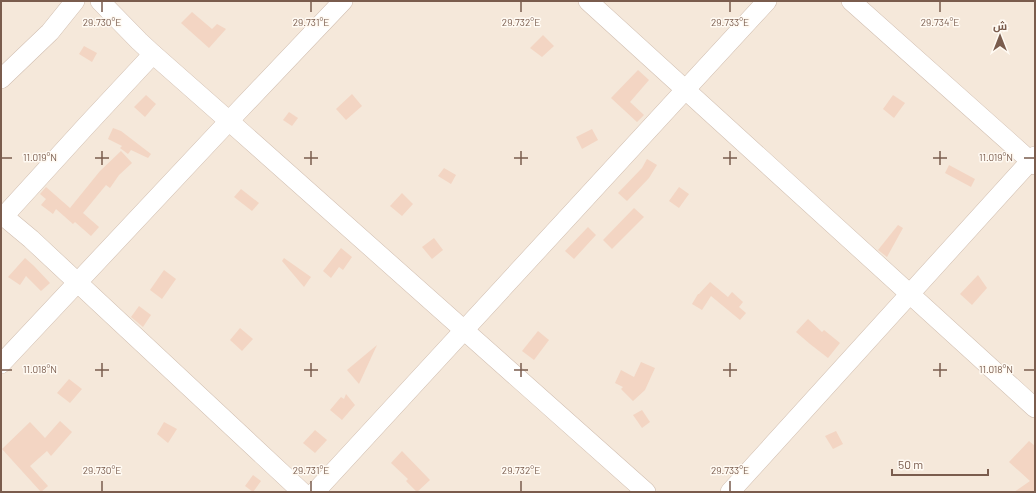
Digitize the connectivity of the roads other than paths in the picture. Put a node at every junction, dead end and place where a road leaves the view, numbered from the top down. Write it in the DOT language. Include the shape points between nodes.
graph roads {
  1 [pos="75,1"];
  2 [pos="100,1"];
  3 [pos="343,1"];
  4 [pos="588,1"];
  5 [pos="767,1"];
  6 [pos="851,1"];
  7 [pos="153,54"];
  8 [pos="1,79"];
  9 [pos="686,90"];
  10 [pos="229,121"];
  11 [pos="1033,161"];
  12 [pos="3,215"];
  13 [pos="78,283"];
  14 [pos="910,294"];
  15 [pos="464,330"];
  16 [pos="1,364"];
  17 [pos="1035,408"];
  18 [pos="302,492"];
  19 [pos="316,492"];
  20 [pos="646,492"];
  21 [pos="730,492"];
  1 -- 8 [label="street" via="50,32"];
  2 -- 7 [label="street"];
  3 -- 10 [label="street"];
  4 -- 9 [label="street"];
  5 -- 9 [label="street"];
  6 -- 11 [label="street"];
  7 -- 10 [label="street"];
  7 -- 12 [label="street"];
  9 -- 14 [label="street"];
  9 -- 15 [label="street"];
  10 -- 13 [label="street"];
  10 -- 15 [label="street"];
  11 -- 14 [label="street"];
  12 -- 13 [label="street"];
  13 -- 16 [label="street"];
  13 -- 18 [label="street"];
  14 -- 17 [label="street"];
  14 -- 21 [label="street"];
  15 -- 19 [label="street"];
  15 -- 20 [label="street"];
}
